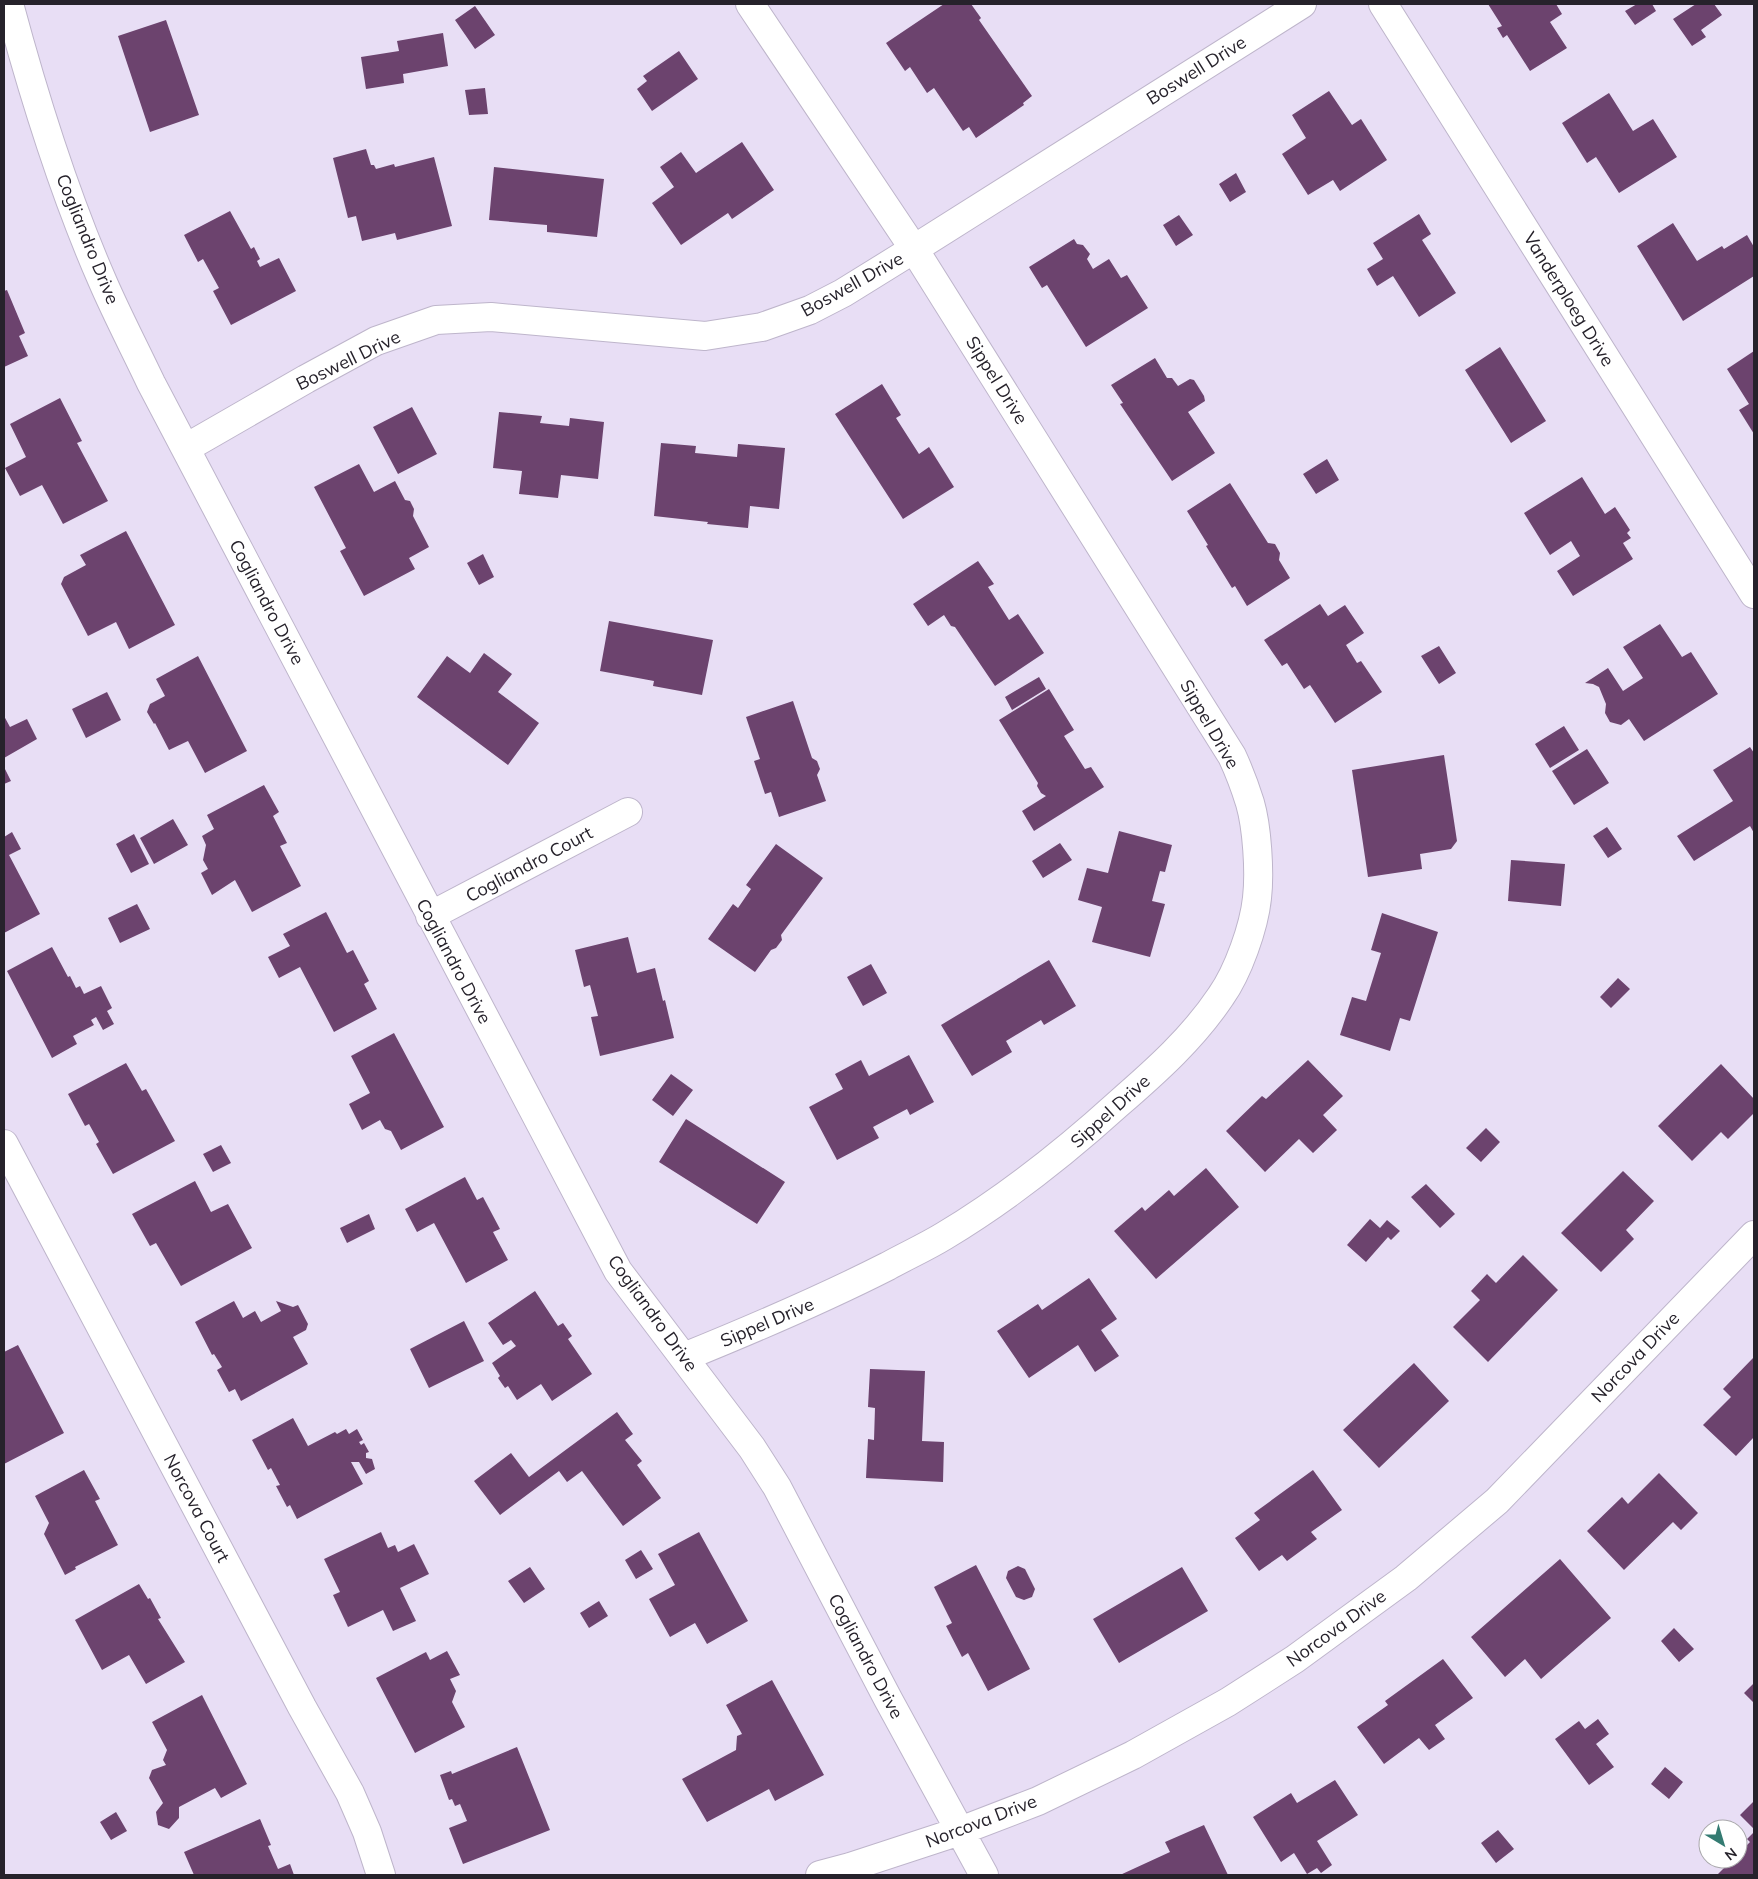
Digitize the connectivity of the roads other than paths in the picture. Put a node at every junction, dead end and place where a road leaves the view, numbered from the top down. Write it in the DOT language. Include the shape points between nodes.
graph roads {
  1 [pos="9,4"];
  2 [pos="750,4"];
  3 [pos="1302,4"];
  4 [pos="1383,4"];
  5 [pos="914,249"];
  6 [pos="186,448"];
  7 [pos="1754,594"];
  8 [pos="628,812"];
  9 [pos="430,916"];
  10 [pos="4,1144"];
  11 [pos="1754,1235"];
  12 [pos="684,1357"];
  13 [pos="960,1831"];
  14 [pos="381,1875"];
  15 [pos="820,1875"];
  16 [pos="984,1875"];
  1 -- 6 [label="street, Cogliandro Drive" via="30,82 102,281"];
  2 -- 5 [label="street, Sippel Drive"];
  3 -- 5 [label="street, Boswell Drive"];
  4 -- 7 [label="street, Vanderploeg Drive"];
  5 -- 6 [label="street, Boswell Drive" via="810,310 762,327 705,336 491,317 436,320 376,342"];
  5 -- 12 [label="street, Sippel Drive" via="1232,756 1251,805 1258,860 1257,899 1247,942 1222,995 1192,1034 1153,1074 1067,1150 944,1237 838,1291"];
  6 -- 9 [label="street, Cogliandro Drive"];
  8 -- 9 [label="street, Cogliandro Court"];
  9 -- 12 [label="street, Cogliandro Drive" via="618,1271"];
  10 -- 14 [label="street, Norcova Court" via="350,1794"];
  11 -- 13 [label="street, Norcova Drive" via="1496,1500 1406,1578 1295,1659 1228,1702 1107,1768 1038,1801"];
  12 -- 13 [label="street, Cogliandro Drive" via="777,1487"];
  13 -- 15 [label="street, Norcova Drive"];
  13 -- 16 [label="street, Cogliandro Drive"];
}
